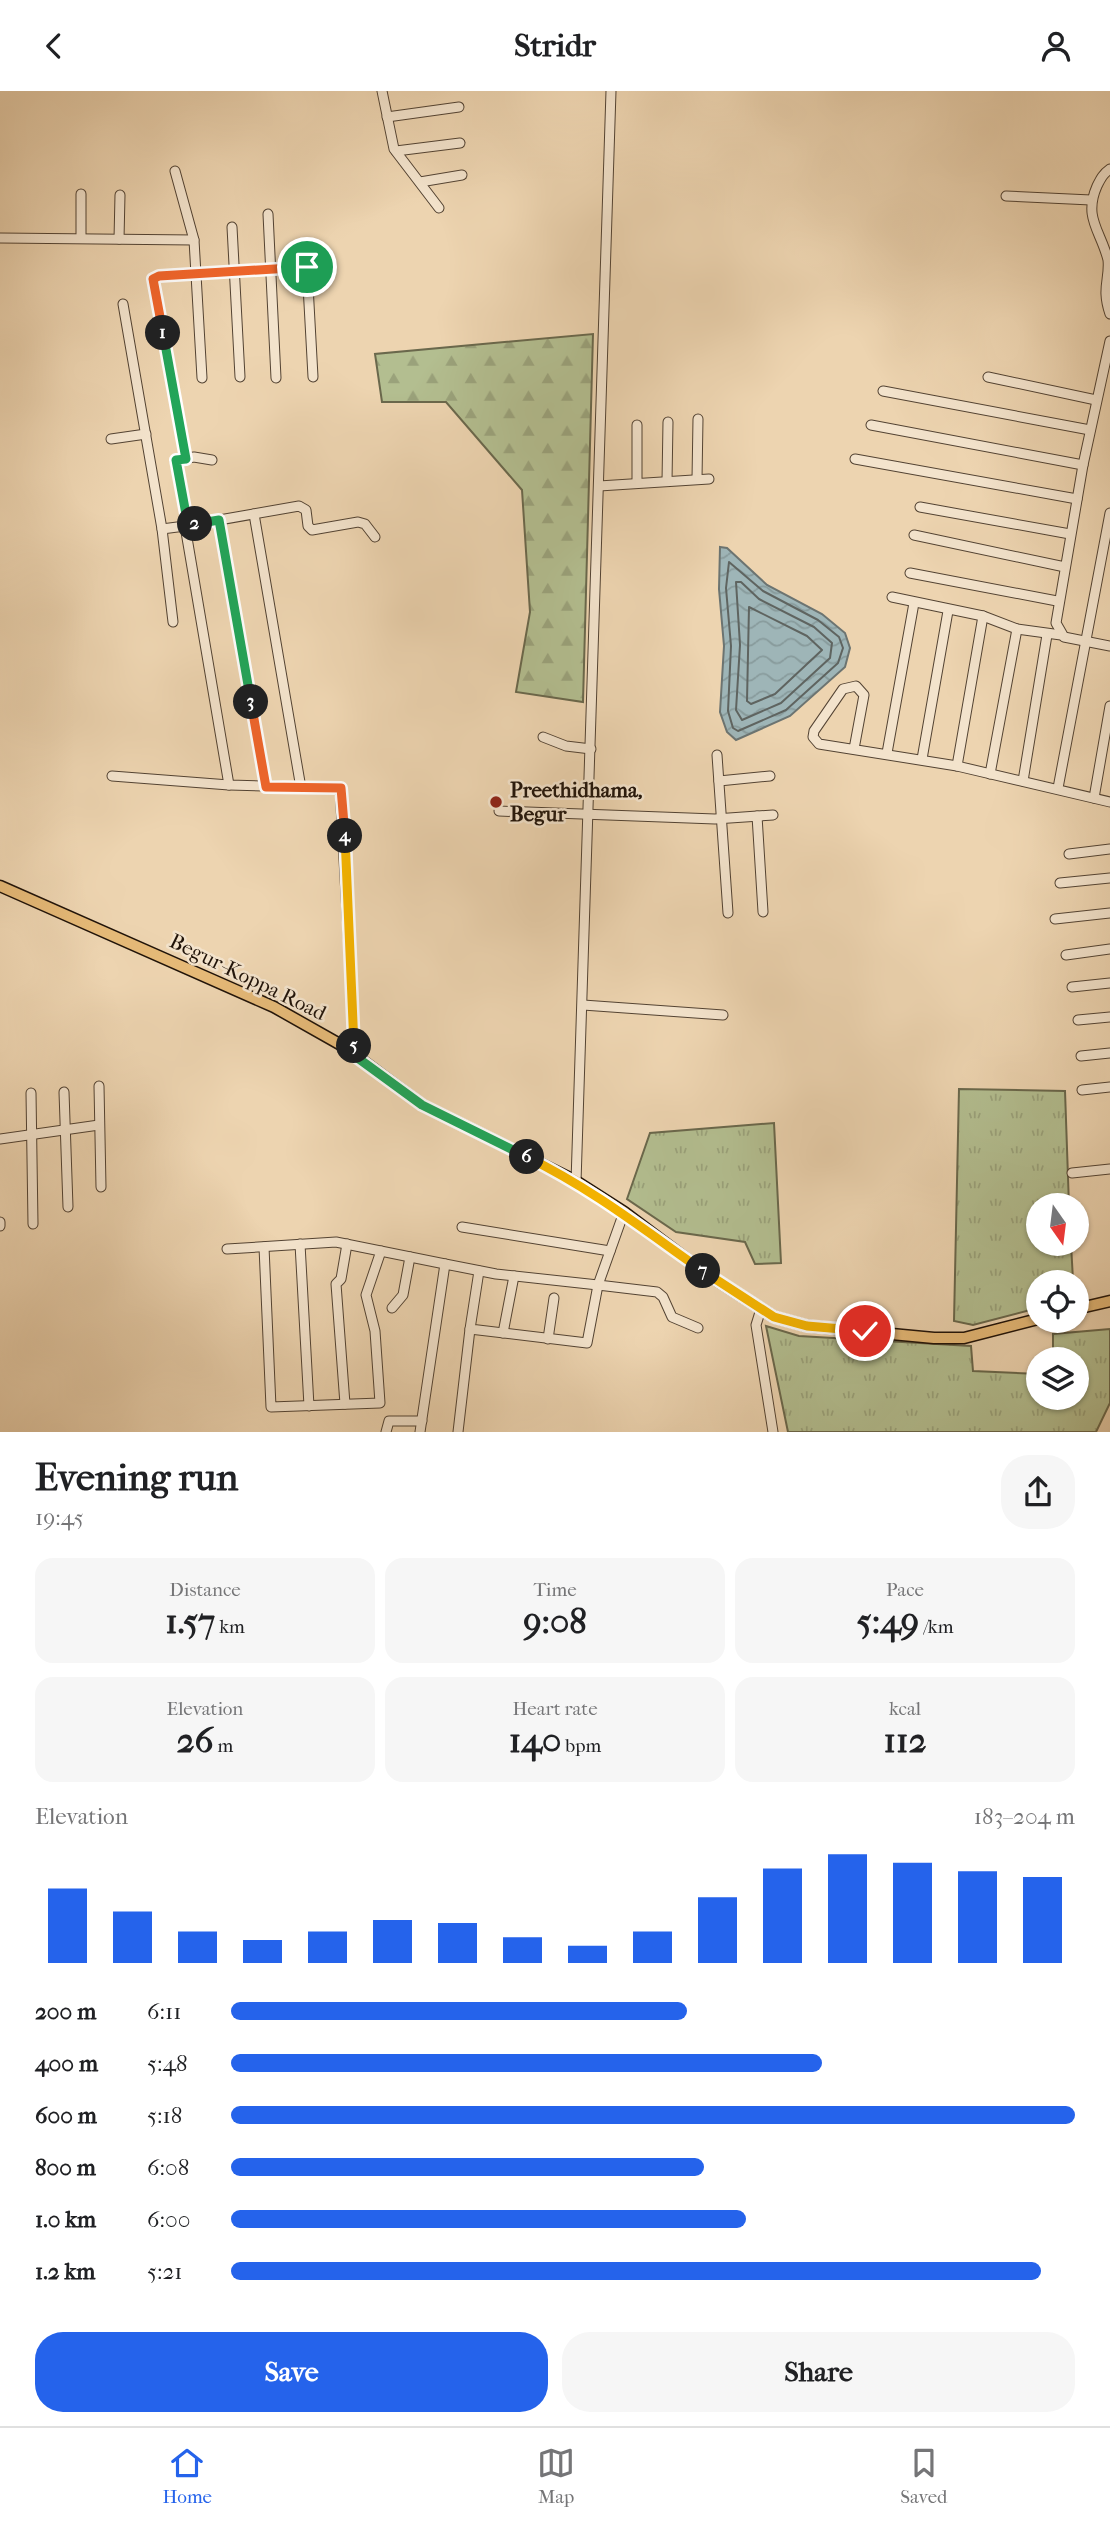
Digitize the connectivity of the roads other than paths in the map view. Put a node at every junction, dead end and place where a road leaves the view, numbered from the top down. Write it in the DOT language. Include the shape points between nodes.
graph roads {
  1 [pos="382,91"];
  2 [pos="611,91"];
  3 [pos="459,107"];
  4 [pos="387,117"];
  5 [pos="460,143"];
  6 [pos="397,151"];
  7 [pos="1110,169"];
  8 [pos="175,171"];
  9 [pos="462,175"];
  10 [pos="419,181"];
  11 [pos="81,194"];
  12 [pos="120,195"];
  13 [pos="1006,196"];
  14 [pos="1091,200"];
  15 [pos="439,208"];
  16 [pos="268,214"];
  17 [pos="232,227"];
  18 [pos="0,237"];
  19 [pos="82,239"];
  20 [pos="119,239"];
  21 [pos="194,240"];
  22 [pos="327,265"];
  23 [pos="307,267"];
  24 [pos="270,269"];
  25 [pos="234,271"];
  26 [pos="196,274"];
  27 [pos="123,304"];
  28 [pos="1110,314"];
  29 [pos="1110,341"];
  30 [pos="240,377"];
  31 [pos="313,377"];
  32 [pos="988,377"];
  33 [pos="202,378"];
  34 [pos="276,379"];
  35 [pos="883,391"];
  36 [pos="1096,400"];
  37 [pos="698,419"];
  38 [pos="668,422"];
  39 [pos="637,425"];
  40 [pos="871,425"];
  41 [pos="1090,430"];
  42 [pos="146,434"];
  43 [pos="111,439"];
  44 [pos="186,459"];
  45 [pos="855,459"];
  46 [pos="212,460"];
  47 [pos="1083,465"];
  48 [pos="697,479"];
  49 [pos="709,479"];
  50 [pos="667,481"];
  51 [pos="636,483"];
  52 [pos="599,486"];
  53 [pos="1077,499"];
  54 [pos="920,507"];
  55 [pos="1110,513"];
  56 [pos="254,514"];
  57 [pos="219,520"];
  58 [pos="187,525"];
  59 [pos="162,529"];
  60 [pos="1070,534"];
  61 [pos="914,535"];
  62 [pos="375,537"];
  63 [pos="1065,567"];
  64 [pos="910,573"];
  65 [pos="891,597"];
  66 [pos="1057,601"];
  67 [pos="914,603"];
  68 [pos="948,611"];
  69 [pos="983,616"];
  70 [pos="173,622"];
  71 [pos="1017,629"];
  72 [pos="1047,635"];
  73 [pos="1061,635"];
  74 [pos="1084,641"];
  75 [pos="1110,646"];
  76 [pos="1110,706"];
  77 [pos="543,737"];
  78 [pos="591,748"];
  79 [pos="854,749"];
  80 [pos="887,753"];
  81 [pos="717,755"];
  82 [pos="922,759"];
  83 [pos="957,766"];
  84 [pos="990,774"];
  85 [pos="112,776"];
  86 [pos="769,776"];
  87 [pos="719,781"];
  88 [pos="1023,781"];
  89 [pos="229,785"];
  90 [pos="266,787"];
  91 [pos="301,788"];
  92 [pos="1058,788"];
  93 [pos="1094,798"];
  94 [pos="1110,802"];
  95 [pos="499,811"];
  96 [pos="589,813"];
  97 [pos="772,815"];
  98 [pos="757,816"];
  99 [pos="722,819"];
  100 [pos="1110,849"];
  101 [pos="1069,854"];
  102 [pos="1110,878"];
  103 [pos="1060,883"];
  104 [pos="0,885"];
  105 [pos="764,912"];
  106 [pos="728,913"];
  107 [pos="1110,913"];
  108 [pos="1055,919"];
  109 [pos="1110,949"];
  110 [pos="1066,955"];
  111 [pos="1110,983"];
  112 [pos="1072,987"];
  113 [pos="583,1005"];
  114 [pos="723,1015"];
  115 [pos="1110,1017"];
  116 [pos="1078,1020"];
  117 [pos="1110,1053"];
  118 [pos="355,1056"];
  119 [pos="1081,1056"];
  120 [pos="99,1086"];
  121 [pos="1110,1087"];
  122 [pos="1082,1090"];
  123 [pos="64,1092"];
  124 [pos="31,1093"];
  125 [pos="99,1125"];
  126 [pos="65,1130"];
  127 [pos="31,1135"];
  128 [pos="0,1139"];
  129 [pos="1110,1168"];
  130 [pos="1072,1173"];
  131 [pos="576,1182"];
  132 [pos="101,1187"];
  133 [pos="68,1207"];
  134 [pos="624,1212"];
  135 [pos="33,1224"];
  136 [pos="462,1227"];
  137 [pos="300,1244"];
  138 [pos="347,1244"];
  139 [pos="264,1247"];
  140 [pos="226,1249"];
  141 [pos="381,1251"];
  142 [pos="610,1251"];
  143 [pos="410,1257"];
  144 [pos="445,1264"];
  145 [pos="479,1271"];
  146 [pos="514,1276"];
  147 [pos="598,1286"];
  148 [pos="554,1298"];
  149 [pos="1110,1301"];
  150 [pos="1089,1306"];
  151 [pos="392,1308"];
  152 [pos="761,1309"];
  153 [pos="1026,1322"];
  154 [pos="698,1328"];
  155 [pos="470,1329"];
  156 [pos="503,1333"];
  157 [pos="548,1339"];
  158 [pos="345,1404"];
  159 [pos="309,1406"];
  160 [pos="422,1421"];
  161 [pos="386,1432"];
  162 [pos="420,1432"];
  163 [pos="457,1432"];
  164 [pos="773,1432"];
  1 -- 4 [label="street"];
  2 -- 52 [label="street"];
  3 -- 4 [label="street"];
  4 -- 6 [label="street"];
  5 -- 6 [label="street"];
  6 -- 10 [label="street"];
  7 -- 14 [label="street" via="1102,175"];
  8 -- 21 [label="street"];
  9 -- 10 [label="street"];
  10 -- 15 [label="street"];
  11 -- 19 [label="street"];
  12 -- 20 [label="street"];
  13 -- 14 [label="street"];
  14 -- 28 [label="street" via="1094,226 1108,260 1104,295"];
  16 -- 24 [label="street"];
  17 -- 25 [label="street"];
  18 -- 19 [label="street"];
  19 -- 20 [label="street"];
  20 -- 21 [label="street"];
  21 -- 26 [label="street"];
  22 -- 23 [label="street"];
  23 -- 24 [label="street"];
  23 -- 31 [label="street"];
  24 -- 25 [label="street"];
  24 -- 34 [label="street"];
  25 -- 26 [label="street"];
  25 -- 30 [label="street"];
  26 -- 33 [label="street"];
  26 -- 44 [label="street" via="153,279"];
  27 -- 42 [label="street"];
  29 -- 36 [label="street"];
  32 -- 36 [label="street"];
  35 -- 41 [label="street"];
  36 -- 41 [label="street"];
  37 -- 48 [label="street"];
  38 -- 50 [label="street"];
  39 -- 51 [label="street"];
  40 -- 47 [label="street"];
  41 -- 47 [label="street"];
  42 -- 43 [label="street"];
  42 -- 59 [label="street"];
  44 -- 46 [label="street"];
  44 -- 58 [label="street" via="176,460"];
  45 -- 53 [label="street"];
  47 -- 53 [label="street"];
  48 -- 49 [label="street"];
  48 -- 50 [label="street"];
  50 -- 51 [label="street"];
  51 -- 52 [label="street"];
  52 -- 78 [label="street"];
  53 -- 60 [label="street"];
  54 -- 60 [label="street"];
  55 -- 74 [label="street"];
  56 -- 57 [label="street"];
  56 -- 62 [label="street" via="299,506 306,510 312,530 362,523"];
  56 -- 91 [label="street"];
  57 -- 58 [label="street"];
  57 -- 90 [label="street"];
  58 -- 59 [label="street"];
  58 -- 89 [label="street"];
  59 -- 70 [label="street"];
  60 -- 63 [label="street"];
  61 -- 63 [label="street"];
  63 -- 66 [label="street"];
  64 -- 66 [label="street"];
  65 -- 67 [label="street"];
  66 -- 73 [label="street" via="1056,623"];
  67 -- 68 [label="street"];
  67 -- 80 [label="street"];
  68 -- 69 [label="street"];
  68 -- 82 [label="street"];
  69 -- 71 [label="street"];
  69 -- 83 [label="street"];
  71 -- 72 [label="street"];
  71 -- 84 [label="street"];
  72 -- 73 [label="street"];
  72 -- 88 [label="street"];
  73 -- 74 [label="street"];
  74 -- 75 [label="street"];
  74 -- 92 [label="street"];
  76 -- 93 [label="street"];
  77 -- 78 [label="street"];
  78 -- 96 [label="street"];
  79 -- 79 [label="street" via="819,744 813,737 842,689 849,686 856,686 864,695"];
  79 -- 80 [label="street"];
  80 -- 82 [label="street"];
  81 -- 87 [label="street"];
  82 -- 83 [label="street"];
  83 -- 84 [label="street"];
  84 -- 88 [label="street"];
  85 -- 89 [label="street"];
  86 -- 87 [label="street"];
  87 -- 99 [label="street"];
  88 -- 92 [label="street"];
  89 -- 90 [label="street"];
  90 -- 91 [label="street"];
  91 -- 118 [label="street" via="338,787 343,793"];
  92 -- 93 [label="street"];
  93 -- 94 [label="street"];
  95 -- 96 [label="street"];
  96 -- 99 [label="street"];
  96 -- 113 [label="street"];
  97 -- 98 [label="street"];
  98 -- 99 [label="street"];
  98 -- 105 [label="street"];
  99 -- 106 [label="street"];
  100 -- 101 [label="street"];
  102 -- 103 [label="street"];
  104 -- 118 [label="main road, Begur-Koppa Road" via="274,1007"];
  107 -- 108 [label="street"];
  109 -- 110 [label="street"];
  111 -- 112 [label="street"];
  113 -- 114 [label="street"];
  113 -- 131 [label="street"];
  115 -- 116 [label="street"];
  117 -- 119 [label="street"];
  118 -- 131 [label="main road, Begur-Koppa Road" via="422,1105"];
  120 -- 125 [label="street"];
  121 -- 122 [label="street"];
  123 -- 126 [label="street"];
  124 -- 127 [label="street"];
  125 -- 126 [label="street"];
  125 -- 132 [label="street"];
  126 -- 127 [label="street"];
  126 -- 133 [label="street"];
  127 -- 128 [label="street"];
  127 -- 135 [label="street"];
  129 -- 130 [label="street"];
  131 -- 134 [label="main road, Begur-Koppa Road"];
  134 -- 142 [label="street"];
  134 -- 152 [label="main road, Begur-Koppa Road"];
  136 -- 142 [label="street"];
  137 -- 138 [label="street"];
  137 -- 139 [label="street"];
  137 -- 159 [label="street"];
  138 -- 141 [label="street"];
  138 -- 158 [label="street" via="336,1284"];
  139 -- 140 [label="street"];
  139 -- 159 [label="street" via="271,1407"];
  141 -- 143 [label="street"];
  141 -- 158 [label="street" via="366,1294 375,1331 380,1403"];
  142 -- 147 [label="street"];
  143 -- 144 [label="street"];
  143 -- 151 [label="street" via="403,1296"];
  144 -- 145 [label="street"];
  144 -- 160 [label="street"];
  145 -- 146 [label="street"];
  145 -- 155 [label="street"];
  146 -- 147 [label="street"];
  146 -- 156 [label="street"];
  147 -- 154 [label="street" via="657,1292 672,1317"];
  147 -- 157 [label="street" via="587,1343"];
  148 -- 157 [label="street"];
  149 -- 150 [label="main road"];
  152 -- 153 [label="main road, Begur-Koppa Road" via="807,1326 934,1338 964,1338"];
  152 -- 164 [label="street" via="756,1325"];
  155 -- 156 [label="street"];
  155 -- 163 [label="street"];
  156 -- 157 [label="street"];
  158 -- 159 [label="street"];
  160 -- 161 [label="street" via="394,1419"];
  160 -- 162 [label="street"];
}
